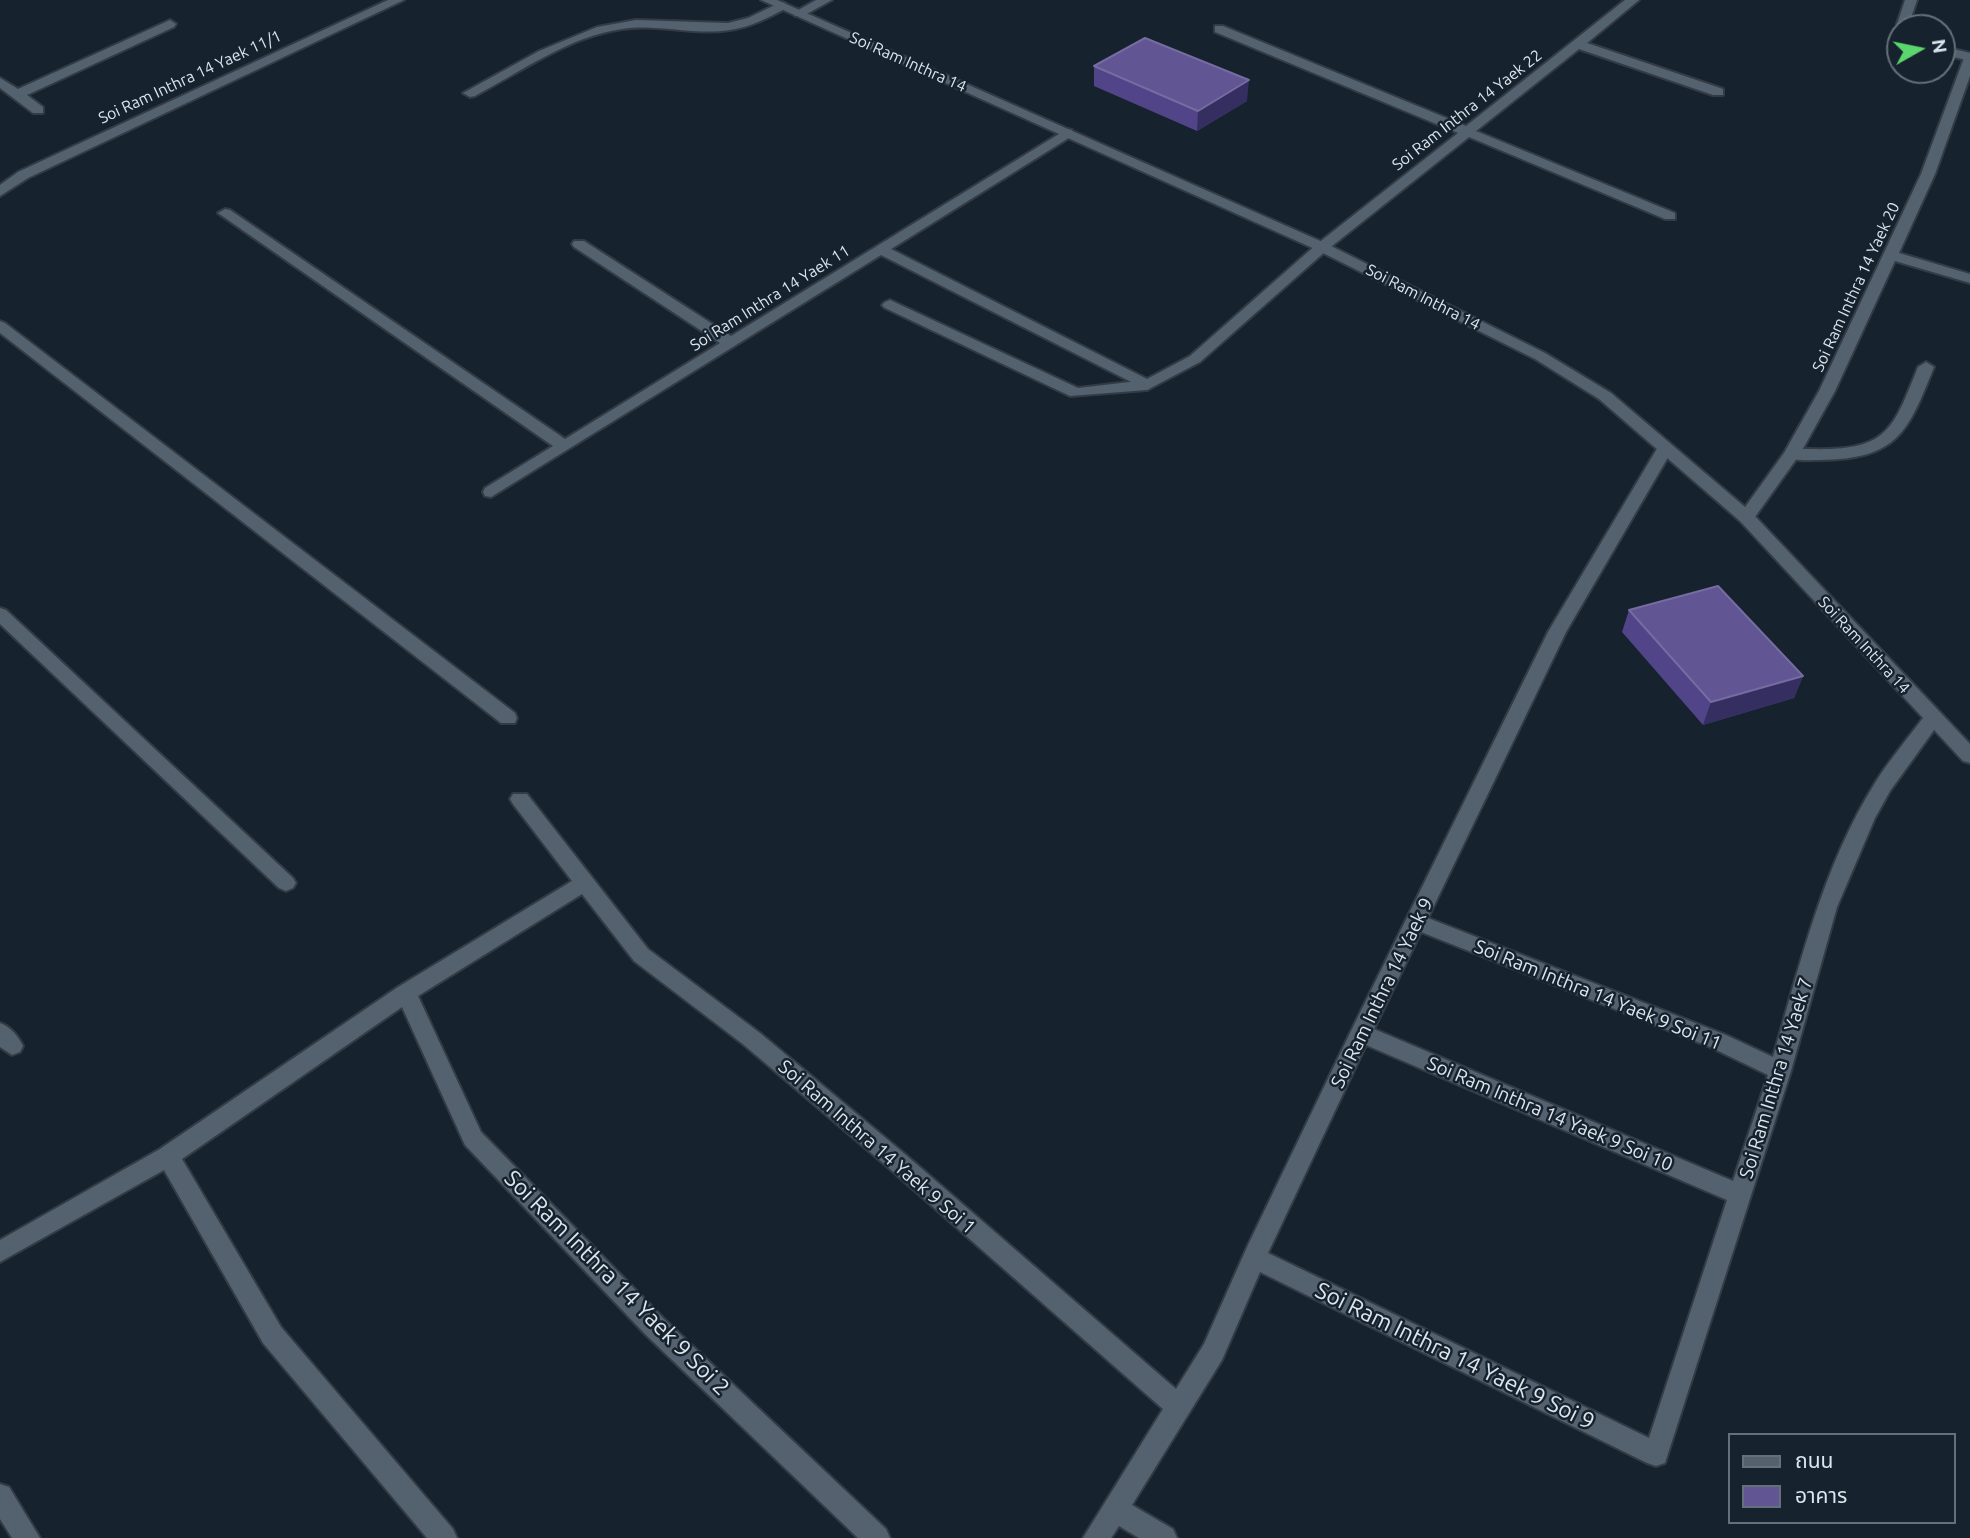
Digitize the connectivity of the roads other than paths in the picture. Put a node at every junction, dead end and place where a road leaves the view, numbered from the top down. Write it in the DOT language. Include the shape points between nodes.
graph roads {
  1 [pos="398,0"];
  2 [pos="826,0"];
  3 [pos="1633,0"];
  4 [pos="774,3"];
  5 [pos="799,13"];
  6 [pos="170,24"];
  7 [pos="1219,29"];
  8 [pos="1578,44"];
  9 [pos="1970,58"];
  10 [pos="0,82"];
  11 [pos="1718,92"];
  12 [pos="470,93"];
  13 [pos="17,94"];
  14 [pos="38,110"];
  15 [pos="1469,131"];
  16 [pos="1067,134"];
  17 [pos="0,192"];
  18 [pos="225,213"];
  19 [pos="1670,216"];
  20 [pos="579,244"];
  21 [pos="1322,247"];
  22 [pos="880,249"];
  23 [pos="1890,255"];
  24 [pos="1970,279"];
  25 [pos="890,305"];
  26 [pos="0,326"];
  27 [pos="731,343"];
  28 [pos="1926,367"];
  29 [pos="1147,385"];
  30 [pos="563,444"];
  31 [pos="1666,447"];
  32 [pos="1792,454"];
  33 [pos="491,492"];
  34 [pos="1746,517"];
  35 [pos="0,614"];
  36 [pos="508,718"];
  37 [pos="1933,719"];
  38 [pos="1970,756"];
  39 [pos="520,799"];
  40 [pos="586,882"];
  41 [pos="286,883"];
  42 [pos="1416,922"];
  43 [pos="406,993"];
  44 [pos="1361,1033"];
  45 [pos="1780,1071"];
  46 [pos="168,1156"];
  47 [pos="1740,1195"];
  48 [pos="0,1252"];
  49 [pos="1254,1258"];
  50 [pos="1177,1406"];
  51 [pos="1656,1454"];
  52 [pos="0,1496"];
  53 [pos="1115,1509"];
  54 [pos="27,1538"];
  55 [pos="444,1538"];
  56 [pos="877,1538"];
  57 [pos="1096,1538"];
  58 [pos="1164,1538"];
  1 -- 17 [label="street, Soi Ram Inthra 14 Yaek 11/1" via="23,174"];
  2 -- 5 [label="street"];
  3 -- 8 [label="street, Soi Ram Inthra 14 Yaek 22"];
  4 -- 5 [label="street, Soi Ram Inthra 14"];
  4 -- 12 [label="street" via="745,24 733,26 619,25 589,34"];
  5 -- 16 [label="street, Soi Ram Inthra 14"];
  6 -- 13 [label="street"];
  7 -- 15 [label="street"];
  8 -- 11 [label="street"];
  8 -- 15 [label="street, Soi Ram Inthra 14 Yaek 22"];
  9 -- 23 [label="street, Soi Ram Inthra 14 Yaek 20" via="1928,174"];
  10 -- 13 [label="street"];
  13 -- 14 [label="street"];
  15 -- 19 [label="street"];
  15 -- 21 [label="street, Soi Ram Inthra 14 Yaek 22"];
  16 -- 21 [label="street, Soi Ram Inthra 14"];
  16 -- 22 [label="street, Soi Ram Inthra 14 Yaek 11"];
  18 -- 30 [label="street"];
  20 -- 27 [label="street"];
  21 -- 29 [label="street" via="1195,359"];
  21 -- 31 [label="street, Soi Ram Inthra 14" via="1540,356 1605,396"];
  22 -- 27 [label="street, Soi Ram Inthra 14 Yaek 11"];
  22 -- 29 [label="street"];
  23 -- 24 [label="street"];
  23 -- 32 [label="street, Soi Ram Inthra 14 Yaek 20" via="1827,391"];
  25 -- 29 [label="street" via="1076,393"];
  26 -- 36 [label="street"];
  27 -- 30 [label="street, Soi Ram Inthra 14 Yaek 11"];
  28 -- 32 [label="street" via="1901,426 1883,441 1833,455"];
  30 -- 33 [label="street, Soi Ram Inthra 14 Yaek 11"];
  31 -- 34 [label="street, Soi Ram Inthra 14"];
  31 -- 42 [label="street, Soi Ram Inthra 14 Yaek 9" via="1557,632"];
  32 -- 34 [label="street, Soi Ram Inthra 14 Yaek 20"];
  34 -- 37 [label="street, Soi Ram Inthra 14"];
  35 -- 41 [label="street"];
  37 -- 38 [label="street, Soi Ram Inthra 14"];
  37 -- 45 [label="street, Soi Ram Inthra 14 Yaek 7" via="1883,786 1827,907"];
  39 -- 40 [label="street, Soi Ram Inthra 14 Yaek 9 Soi 1"];
  40 -- 43 [label="street"];
  40 -- 50 [label="street, Soi Ram Inthra 14 Yaek 9 Soi 1" via="641,955 856,1127"];
  42 -- 44 [label="street, Soi Ram Inthra 14 Yaek 9"];
  42 -- 45 [label="street, Soi Ram Inthra 14 Yaek 9 Soi 11" via="1718,1041"];
  43 -- 46 [label="street"];
  43 -- 56 [label="street, Soi Ram Inthra 14 Yaek 9 Soi 2" via="473,1138 655,1326"];
  44 -- 47 [label="street, Soi Ram Inthra 14 Yaek 9 Soi 10"];
  44 -- 49 [label="street, Soi Ram Inthra 14 Yaek 9"];
  45 -- 47 [label="street, Soi Ram Inthra 14 Yaek 7"];
  46 -- 48 [label="street"];
  46 -- 55 [label="street" via="272,1335"];
  47 -- 51 [label="street, Soi Ram Inthra 14 Yaek 7"];
  49 -- 50 [label="street, Soi Ram Inthra 14 Yaek 9" via="1213,1352"];
  49 -- 51 [label="street, Soi Ram Inthra 14 Yaek 9 Soi 9"];
  50 -- 53 [label="street, Soi Ram Inthra 14 Yaek 9"];
  52 -- 54 [label="street"];
  53 -- 57 [label="street, Soi Ram Inthra 14 Yaek 9"];
  53 -- 58 [label="street"];
}
